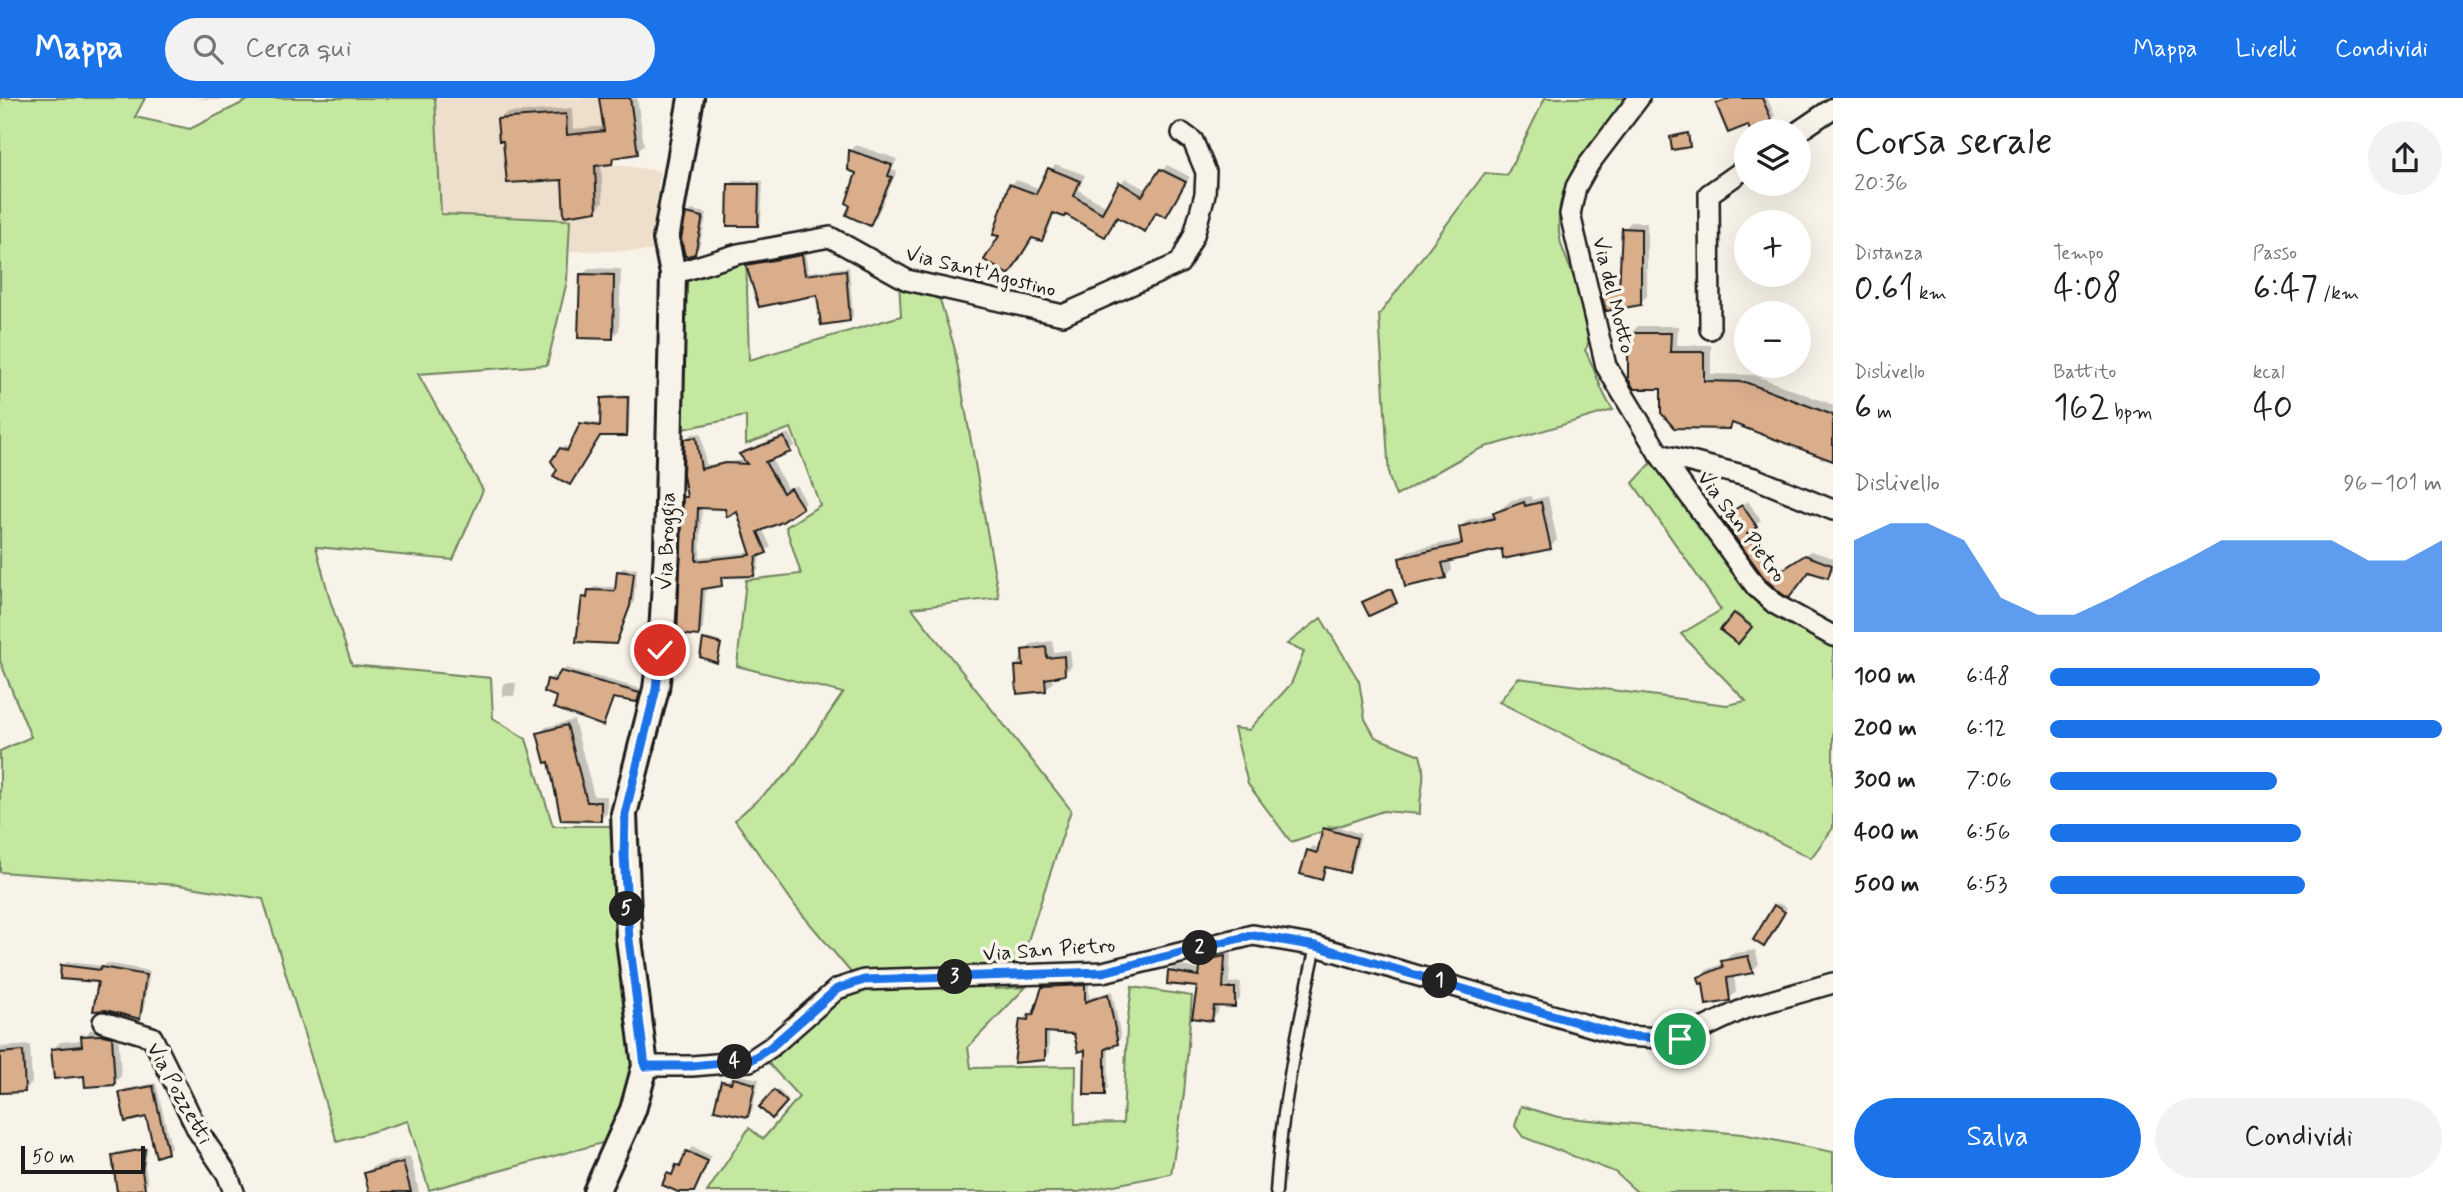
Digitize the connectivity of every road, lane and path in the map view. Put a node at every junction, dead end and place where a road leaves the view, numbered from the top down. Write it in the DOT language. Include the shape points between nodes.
graph roads {
  1 [pos="691,98"];
  2 [pos="1639,98"];
  3 [pos="1833,108"];
  4 [pos="1811,123"];
  5 [pos="1182,133"];
  6 [pos="1734,176"];
  7 [pos="673,274"];
  8 [pos="1710,329"];
  9 [pos="1659,454"];
  10 [pos="1833,510"];
  11 [pos="1833,636"];
  12 [pos="1316,946"];
  13 [pos="1833,983"];
  14 [pos="103,1022"];
  15 [pos="645,1066"];
  16 [pos="234,1192"];
  17 [pos="596,1192"];
  18 [pos="1276,1192"];
  1 -- 7 [label="street, Via Broggia" via="666,239"];
  2 -- 9 [label="street, Via del Motto" via="1589,164 1576,187 1570,214 1606,366"];
  3 -- 4 [label="street"];
  5 -- 7 [label="street, Via Sant'Agostino" via="1193,141 1206,172 1194,235 1180,263 1063,315 907,280 830,237 738,254"];
  6 -- 8 [label="street" via="1709,194"];
  7 -- 15 [label="street, Via Broggia" via="667,550 660,650 656,689 625,814 629,939"];
  9 -- 10 [label="street" via="1754,478"];
  9 -- 11 [label="street, Via San Pietro" via="1756,587 1776,604"];
  12 -- 13 [label="street, Via San Pietro" via="1624,1036 1680,1039 1746,1008"];
  12 -- 15 [label="street, Via San Pietro" via="1253,935 1103,972 864,980 837,989 751,1060"];
  12 -- 18 [label="lane" via="1292,1054"];
  14 -- 16 [label="street, Via Pozzetti" via="152,1037"];
  15 -- 17 [label="street" via="633,1110"];
}
